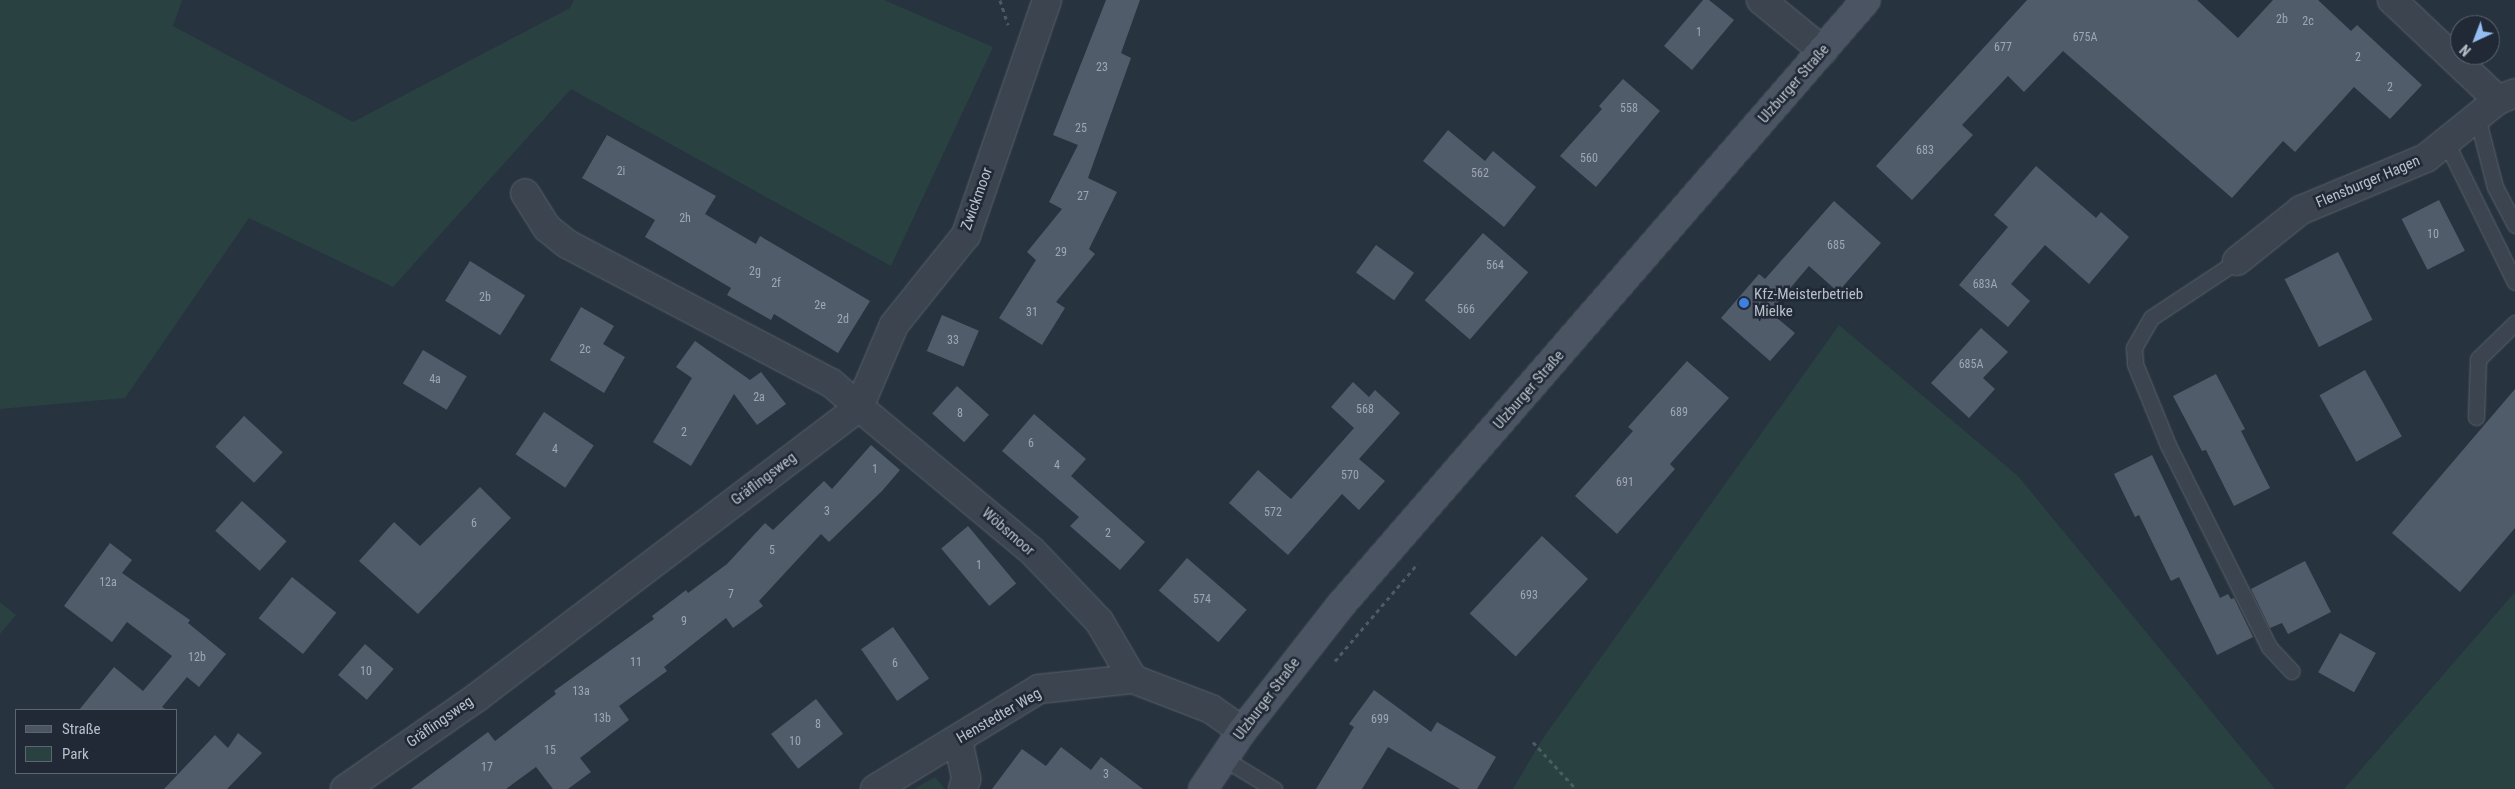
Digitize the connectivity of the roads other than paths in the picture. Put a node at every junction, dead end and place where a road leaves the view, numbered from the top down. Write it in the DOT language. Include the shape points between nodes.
graph roads {
  1 [pos="1047,0"];
  2 [pos="1761,0"];
  3 [pos="1866,0"];
  4 [pos="2392,0"];
  5 [pos="1823,51"];
  6 [pos="2507,97"];
  7 [pos="2477,117"];
  8 [pos="2446,142"];
  9 [pos="525,194"];
  10 [pos="2515,225"];
  11 [pos="2237,260"];
  12 [pos="2515,282"];
  13 [pos="2515,323"];
  14 [pos="859,407"];
  15 [pos="2476,417"];
  16 [pos="2291,671"];
  17 [pos="1133,679"];
  18 [pos="1242,732"];
  19 [pos="958,740"];
  20 [pos="1223,758"];
  21 [pos="345,789"];
  22 [pos="875,789"];
  23 [pos="963,789"];
  24 [pos="1203,789"];
  25 [pos="1274,789"];
  1 -- 14 [label="street, Zwickmoor" via="966,235 894,325"];
  2 -- 5 [label="street"];
  3 -- 5 [label="main road, Ulzburger Straße"];
  4 -- 6 [label="street, Flensburger Hagen"];
  5 -- 18 [label="main road, Ulzburger Straße" via="1340,606"];
  6 -- 7 [label="street, Flensburger Hagen"];
  7 -- 8 [label="street, Flensburger Hagen"];
  7 -- 10 [label="lane" via="2495,187"];
  8 -- 11 [label="street, Flensburger Hagen" via="2426,158 2301,210"];
  8 -- 12 [label="lane"];
  9 -- 14 [label="street" via="547,228 567,244 831,383"];
  11 -- 16 [label="lane" via="2151,318 2134,348 2135,364 2168,445 2269,647"];
  13 -- 15 [label="lane" via="2478,359"];
  14 -- 17 [label="street, Wöbsmoor" via="1032,551 1099,621"];
  14 -- 21 [label="street, Gräflingsweg" via="476,698"];
  17 -- 18 [label="street, Henstedter Weg" via="1211,709"];
  17 -- 19 [label="street, Henstedter Weg" via="1039,689"];
  18 -- 20 [label="main road, Ulzburger Straße"];
  19 -- 22 [label="street, Henstedter Weg"];
  19 -- 23 [label="street" via="966,779"];
  20 -- 24 [label="main road, Ulzburger Straße"];
  20 -- 25 [label="lane"];
}
